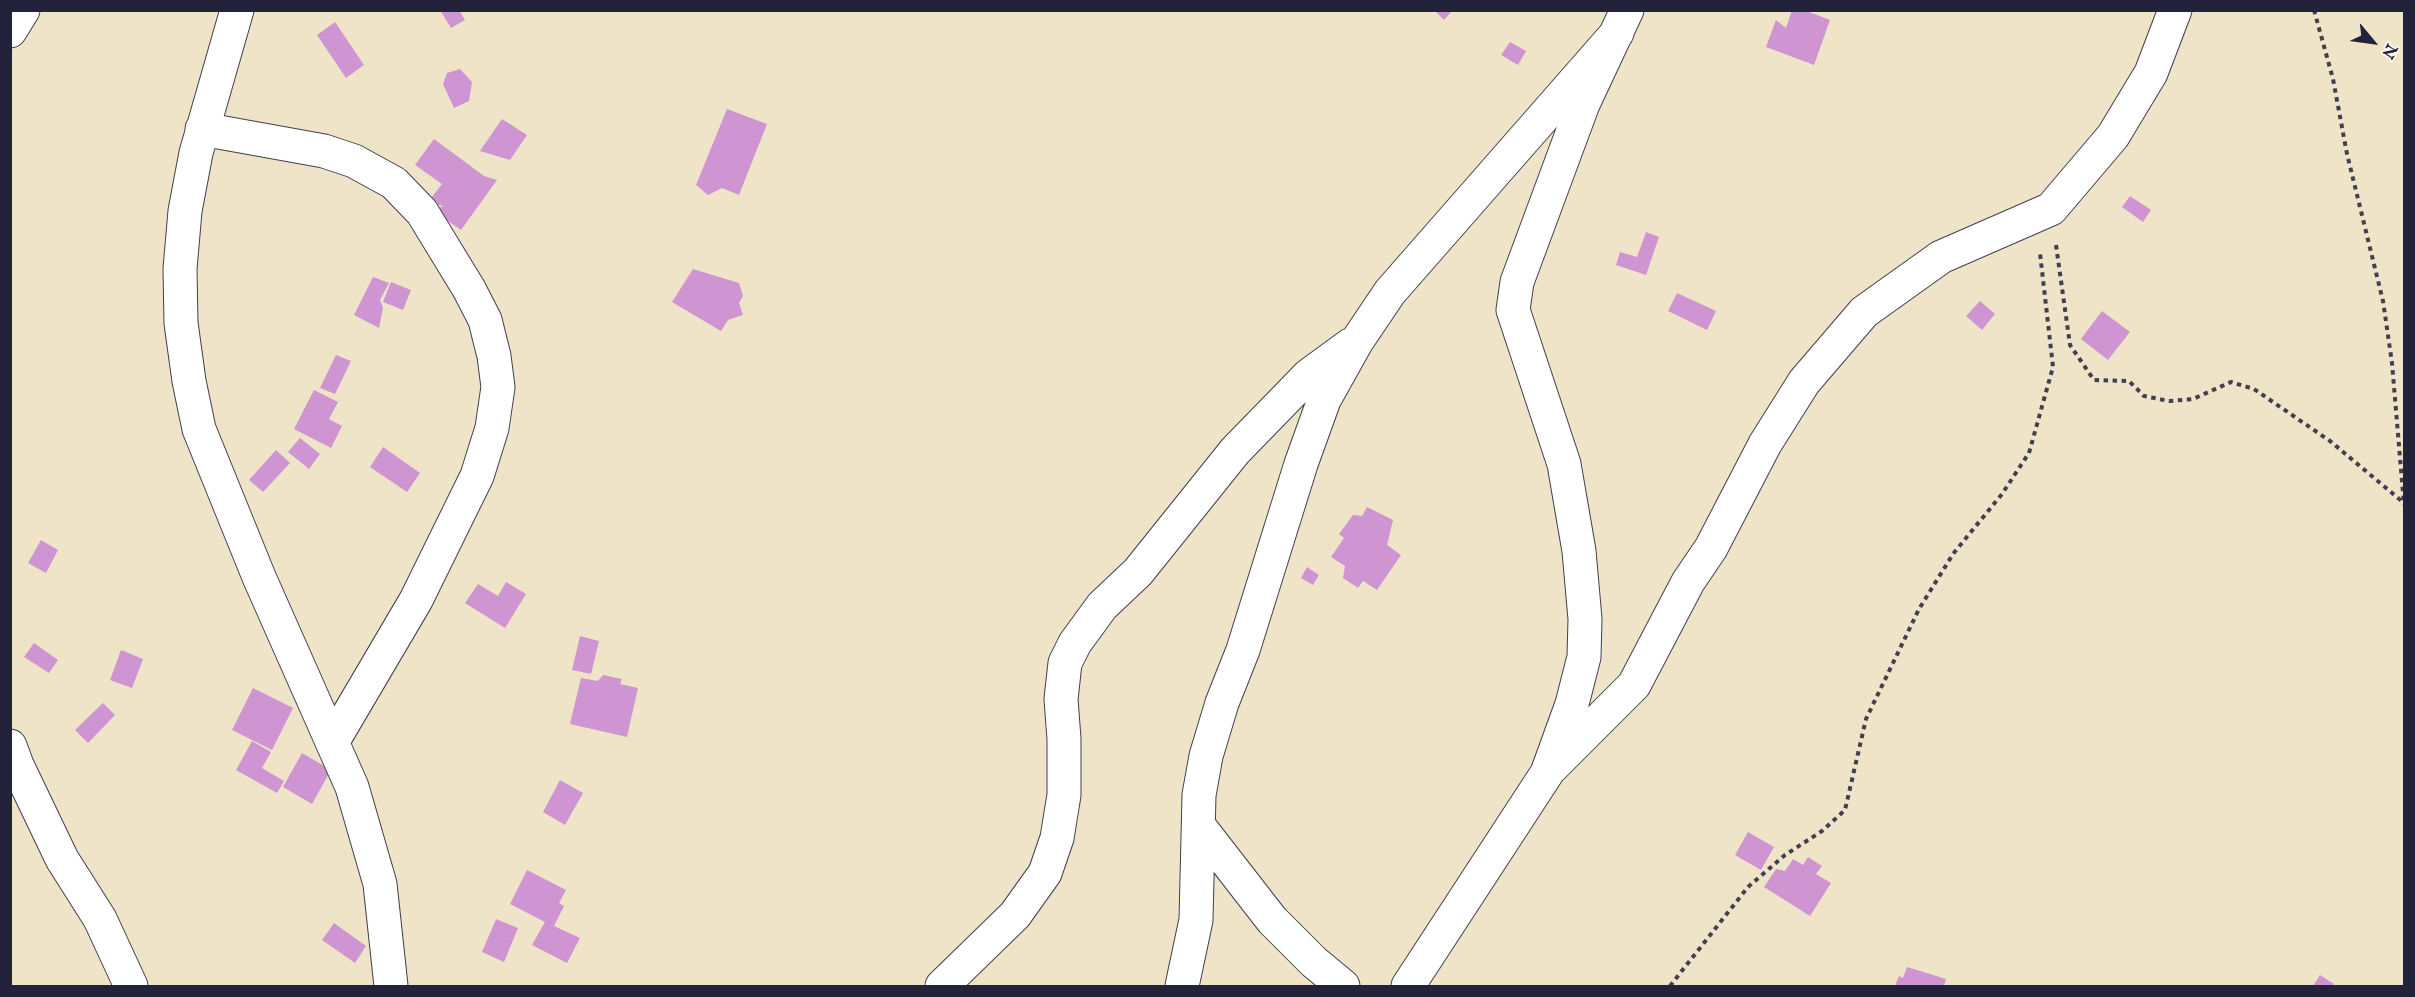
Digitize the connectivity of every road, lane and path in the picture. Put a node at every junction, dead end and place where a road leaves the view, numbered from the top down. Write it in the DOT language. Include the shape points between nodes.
graph roads {
  1 [pos="23,10"];
  2 [pos="237,10"];
  3 [pos="2175,10"];
  4 [pos="2314,10"];
  5 [pos="1622,22"];
  6 [pos="10,31"];
  7 [pos="202,129"];
  8 [pos="2043,212"];
  9 [pos="1357,341"];
  10 [pos="2404,504"];
  11 [pos="333,741"];
  12 [pos="10,746"];
  13 [pos="1547,773"];
  14 [pos="1199,826"];
  15 [pos="131,987"];
  16 [pos="391,987"];
  17 [pos="942,987"];
  18 [pos="1182,987"];
  19 [pos="1343,987"];
  20 [pos="1408,987"];
  21 [pos="1670,987"];
  1 -- 6 [label="street"];
  2 -- 7 [label="street"];
  3 -- 8 [label="street" via="2151,73 2113,136"];
  4 -- 10 [label="path" via="2383,301"];
  5 -- 9 [label="street" via="1390,292"];
  5 -- 13 [label="street" via="1584,104 1544,208 1517,282 1513,310 1564,464 1579,551 1585,619 1584,657"];
  7 -- 11 [label="street" via="185,211 180,269 181,323 199,429 259,577"];
  7 -- 11 [label="street" via="324,151 354,161 394,183 422,212 469,289 485,320 494,356 498,387 494,417 477,476 416,600"];
  8 -- 10 [label="path" via="2070,345 2094,380 2129,381 2144,396 2169,401 2193,399 2231,382 2254,388 2330,441"];
  8 -- 13 [label="street" via="1941,257 1864,312 1804,382 1765,444 1732,511 1688,582 1634,685"];
  8 -- 21 [label="path" via="2053,367 2029,453 2002,494 1953,554 1918,609 1866,719 1845,810 1748,887"];
  9 -- 14 [label="street" via="1324,400 1222,703 1204,766"];
  9 -- 17 [label="street" via="1309,375 1243,443 1138,572 1102,606 1075,643 1065,663 1061,699 1064,795 1057,838 1045,873 1015,915"];
  11 -- 16 [label="street" via="352,787 380,884"];
  12 -- 15 [label="street" via="62,859 100,919"];
  13 -- 20 [label="street"];
  14 -- 18 [label="street" via="1196,920"];
  14 -- 19 [label="street" via="1272,920"];
}
